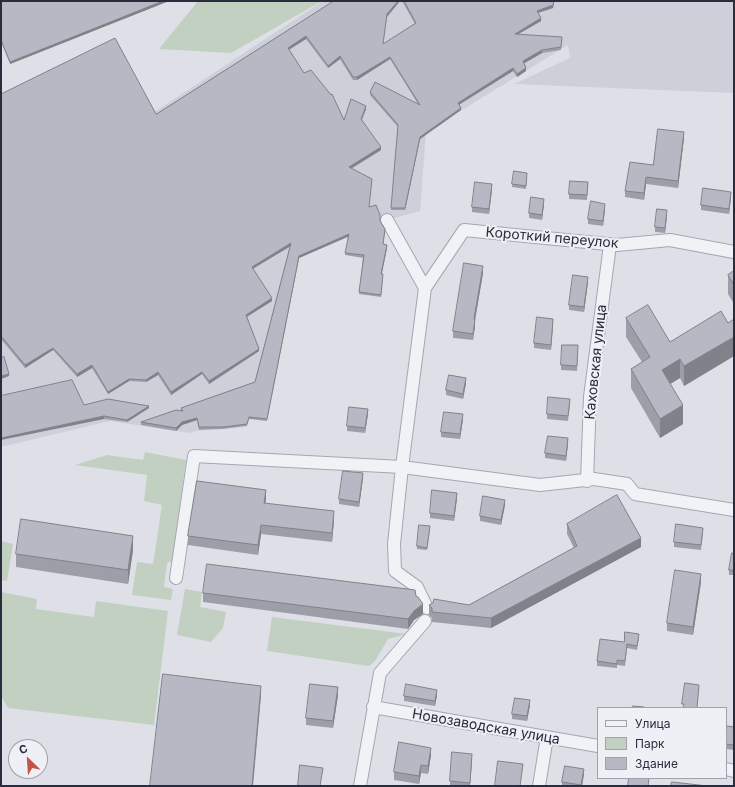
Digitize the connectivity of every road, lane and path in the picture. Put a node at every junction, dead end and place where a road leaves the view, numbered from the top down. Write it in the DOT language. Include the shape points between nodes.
graph roads {
  1 [pos="388,220"];
  2 [pos="610,245"];
  3 [pos="734,252"];
  4 [pos="425,288"];
  5 [pos="402,467"];
  6 [pos="587,481"];
  7 [pos="734,510"];
  8 [pos="176,578"];
  9 [pos="427,608"];
  10 [pos="425,621"];
  11 [pos="374,707"];
  12 [pos="547,737"];
  13 [pos="597,746"];
  14 [pos="360,786"];
  15 [pos="538,786"];
  1 -- 4 [label="street"];
  2 -- 3 [label="street, Короткий переулок" via="670,240"];
  2 -- 4 [label="street, Короткий переулок" via="464,230"];
  2 -- 6 [label="street, Каховская улица" via="590,397"];
  4 -- 5 [label="street"];
  5 -- 6 [label="street" via="540,484"];
  5 -- 8 [label="street" via="194,456"];
  5 -- 9 [label="street" via="394,544 395,572 417,587"];
  6 -- 7 [label="street" via="594,479 627,484 635,494"];
  10 -- 11 [label="street" via="380,673"];
  11 -- 12 [label="street, Новозаводская улица"];
  11 -- 14 [label="street"];
  12 -- 13 [label="street, Новозаводская улица"];
  12 -- 15 [label="street"];
}
